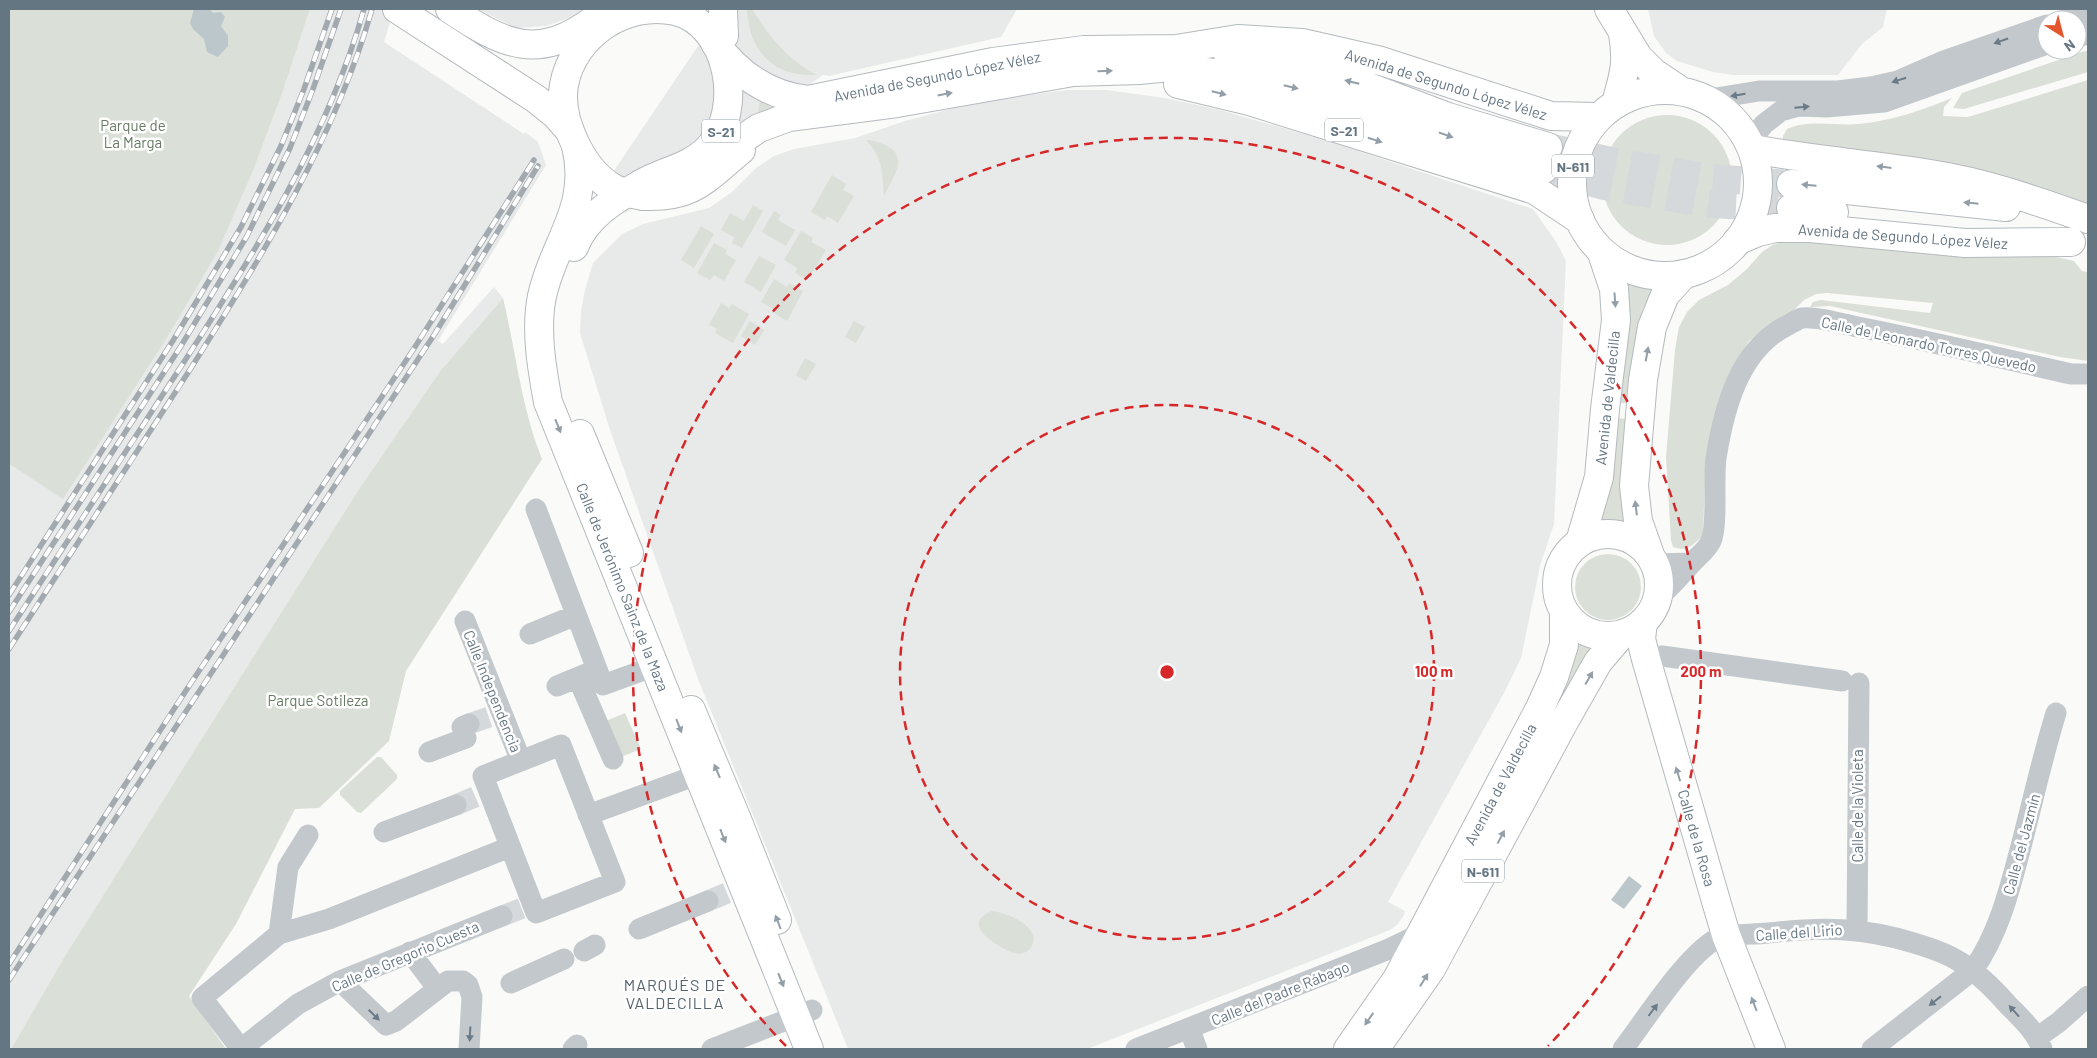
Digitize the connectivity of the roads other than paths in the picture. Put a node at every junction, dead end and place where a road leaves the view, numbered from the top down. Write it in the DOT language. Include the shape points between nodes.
graph roads {
  1 [pos="397,9"];
  2 [pos="449,9"];
  3 [pos="459,9"];
  4 [pos="662,9"];
  5 [pos="1616,19"];
  6 [pos="595,20"];
  7 [pos="2037,29"];
  8 [pos="721,31"];
  9 [pos="2037,48"];
  10 [pos="1176,49"];
  11 [pos="1139,70"];
  12 [pos="1687,92"];
  13 [pos="1606,110"];
  14 [pos="572,135"];
  15 [pos="1759,148"];
  16 [pos="721,160"];
  17 [pos="637,191"];
  18 [pos="1580,220"];
  19 [pos="2088,220"];
  20 [pos="1737,242"];
  21 [pos="2080,244"];
  22 [pos="1602,253"];
  23 [pos="561,262"];
  24 [pos="1684,274"];
  25 [pos="2083,378"];
  26 [pos="536,509"];
  27 [pos="1580,542"];
  28 [pos="1653,559"];
  29 [pos="1692,563"];
  30 [pos="1657,599"];
  31 [pos="1564,612"];
  32 [pos="576,615"];
  33 [pos="465,621"];
  34 [pos="1632,629"];
  35 [pos="530,634"];
  36 [pos="1654,657"];
  37 [pos="655,666"];
  38 [pos="588,674"];
  39 [pos="557,686"];
  40 [pos="2056,713"];
  41 [pos="469,724"];
  42 [pos="429,752"];
  43 [pos="613,758"];
  44 [pos="521,761"];
  45 [pos="698,775"];
  46 [pos="456,805"];
  47 [pos="588,815"];
  48 [pos="384,832"];
  49 [pos="308,835"];
  50 [pos="510,847"];
  51 [pos="708,901"];
  52 [pos="502,916"];
  53 [pos="639,929"];
  54 [pos="1857,930"];
  55 [pos="1422,933"];
  56 [pos="279,934"];
  57 [pos="1726,935"];
  58 [pos="410,952"];
  59 [pos="564,959"];
  60 [pos="1973,970"];
  61 [pos="340,981"];
  62 [pos="511,983"];
  63 [pos="437,988"];
  64 [pos="2088,996"];
  65 [pos="804,1013"];
  66 [pos="1190,1028"];
  67 [pos="2040,1043"];
  68 [pos="469,1049"];
  69 [pos="712,1049"];
  70 [pos="810,1049"];
  71 [pos="827,1049"];
  72 [pos="1136,1049"];
  73 [pos="1197,1049"];
  74 [pos="1348,1049"];
  75 [pos="1375,1049"];
  76 [pos="1623,1049"];
  77 [pos="1771,1049"];
  78 [pos="1872,1049"];
  1 -- 14 [label="main road, S-21" via="549,108"];
  2 -- 6 [label="main road, S-21" via="456,21 498,46 519,53 559,55 574,49"];
  3 -- 6 [label="street" via="468,10 513,33 533,36 566,29 581,19"];
  4 -- 6 [label="main road, S-21" via="628,13 609,22"];
  4 -- 8 [label="main road, S-21"];
  4 -- 14 [label="main road, S-21" via="605,36 584,62 576,83 578,116"];
  5 -- 12 [label="main road, N-611" via="1638,57 1654,73"];
  5 -- 13 [label="main road, N-611" via="1626,54 1626,69"];
  6 -- 14 [label="main road, S-21" via="565,79 563,95"];
  7 -- 12 [label="street, one-way" via="1898,81 1871,87 1838,91 1759,91 1716,98"];
  8 -- 10 [label="main road, Avenida de Segundo López Vélez / S-21" via="766,89 801,99 817,99 994,62 1084,50"];
  8 -- 16 [label="main road, S-21" via="741,90 739,116"];
  8 -- 17 [label="main road, S-21" via="728,80 728,107 723,126 699,157 656,176"];
  15 -- 9 [label="street, one-way" via="1764,124 1781,111 1799,106 1884,102"];
  11 -- 10 [label="main road, Avenida de Segundo López Vélez / S-21, one-way" via="1170,67 1200,70 1296,88 1434,131 1546,158 1361,84 1268,61"];
  10 -- 13 [label="main road, Avenida de Segundo López Vélez / S-21" via="1238,40 1302,43 1382,61 1551,116"];
  16 -- 11 [label="main road, Avenida de Segundo López Vélez / S-21, one-way" via="748,134 779,120 1072,72"];
  11 -- 18 [label="main road, Avenida de Segundo López Vélez / S-21, one-way" via="1159,80 1249,101 1535,190"];
  12 -- 13 [label="main road, Avenida de Segundo López Vélez" via="1653,92"];
  12 -- 15 [label="main road, N-611" via="1714,104 1730,116"];
  13 -- 18 [label="main road, N-611" via="1578,150 1572,169 1573,194"];
  14 -- 17 [label="main road, S-21"];
  14 -- 23 [label="main road, Calle de Jerónimo Sainz de la Maza" via="580,170 576,206"];
  19 -- 15 [label="main road, Avenida de Segundo López Vélez, one-way" via="2013,194 1932,174"];
  15 -- 20 [label="main road, N-611" via="1759,178 1752,220"];
  16 -- 17 [label="main road, S-21" via="694,174"];
  16 -- 17 [label="main road, S-21" via="716,173 695,187 666,196"];
  17 -- 23 [label="main road, Calle de Jerónimo Sainz de la Maza" via="605,207 587,223"];
  18 -- 22 [label="main road, N-611"];
  19 -- 21 [label="main road, Avenida de Segundo López Vélez, one-way" via="2015,208 1791,196"];
  20 -- 21 [label="main road, Avenida de Segundo López Vélez" via="1776,228 1810,228 1965,243"];
  20 -- 24 [label="main road, N-611" via="1705,266"];
  22 -- 24 [label="main road, N-611" via="1615,263 1636,271 1662,276"];
  22 -- 27 [label="main road, Avenida de Valdecilla, one-way" via="1614,289 1616,320 1599,477"];
  23 -- 37 [label="main road, Calle de Jerónimo Sainz de la Maza, one-way" via="542,297 540,326 548,402"];
  65 -- 23 [label="main road, Calle de Jerónimo Sainz de la Maza, one-way" via="736,817 566,398 559,375 555,338"];
  28 -- 24 [label="main road, one-way" via="1638,521 1634,486 1643,380 1652,327 1665,295"];
  25 -- 29 [label="street, Calle de Leonardo Torres Quevedo" via="1887,333 1802,318 1769,335 1749,357 1739,375 1717,450 1711,540"];
  26 -- 32 [label="street"];
  27 -- 28 [label="main road" via="1590,536 1621,535 1638,543"];
  27 -- 31 [label="main road" via="1561,564 1556,583"];
  28 -- 29 [label="street"];
  28 -- 30 [label="main road" via="1659,585"];
  29 -- 30 [label="street, Calle de Leonardo Torres Quevedo"];
  30 -- 34 [label="main road" via="1652,611"];
  31 -- 34 [label="main road" via="1577,626 1593,634 1609,636"];
  31 -- 55 [label="main road, Avenida de Valdecilla / N-611" via="1564,645 1554,677"];
  32 -- 35 [label="street"];
  32 -- 38 [label="street" via="587,643"];
  33 -- 44 [label="street, Calle Independencia" via="495,715"];
  57 -- 34 [label="main road, Calle de la Rosa, one-way" via="1641,639"];
  75 -- 34 [label="main road, Avenida de Valdecilla / N-611, one-way" via="1431,969 1598,662"];
  36 -- 54 [label="street, Calle de la Violeta" via="1850,682"];
  37 -- 38 [label="street" via="603,685"];
  37 -- 45 [label="main road, Calle de Jerónimo Sainz de la Maza, one-way"];
  38 -- 39 [label="street"];
  38 -- 43 [label="street"];
  40 -- 60 [label="street, Calle del Jazmín" via="2011,886 1994,934"];
  41 -- 42 [label="street" via="462,727 466,738"];
  44 -- 47 [label="street" via="561,745"];
  44 -- 50 [label="street" via="483,776 483,793"];
  45 -- 47 [label="street"];
  45 -- 65 [label="main road, Calle de Jerónimo Sainz de la Maza, one-way" via="735,890"];
  46 -- 48 [label="street"];
  47 -- 50 [label="street" via="615,882 536,913 528,906"];
  49 -- 56 [label="street" via="288,866"];
  50 -- 56 [label="street" via="329,919"];
  51 -- 53 [label="street"];
  52 -- 58 [label="street, Calle de Gregorio Cuesta"];
  54 -- 57 [label="street, Calle del Lirio" via="1803,929"];
  54 -- 60 [label="street, Calle del Lirio" via="1933,949"];
  55 -- 66 [label="street, Calle del Padre Rábago"];
  55 -- 74 [label="main road, Avenida de Valdecilla / N-611, one-way" via="1397,979"];
  56 -- 61 [label="street, Calle de Gregorio Cuesta" via="202,998 241,1049 298,1004"];
  76 -- 57 [label="street, one-way" via="1681,972 1703,949"];
  77 -- 57 [label="main road, Calle de la Rosa, one-way"];
  58 -- 61 [label="street, Calle de Gregorio Cuesta"];
  58 -- 63 [label="street"];
  59 -- 62 [label="street"];
  67 -- 60 [label="street, Calle del Lirio, one-way" via="2007,1003"];
  60 -- 78 [label="street, Calle del Jazmín, one-way"];
  61 -- 63 [label="street, one-way" via="386,1024 396,1021"];
  63 -- 68 [label="street, one-way" via="448,980 463,981 468,985 472,997"];
  64 -- 67 [label="street"];
  65 -- 69 [label="street"];
  65 -- 70 [label="main road, Calle de Jerónimo Sainz de la Maza"];
  65 -- 71 [label="main road, Calle de Jerónimo Sainz de la Maza"];
  66 -- 72 [label="street, Calle del Padre Rábago"];
  66 -- 73 [label="street"];
}
